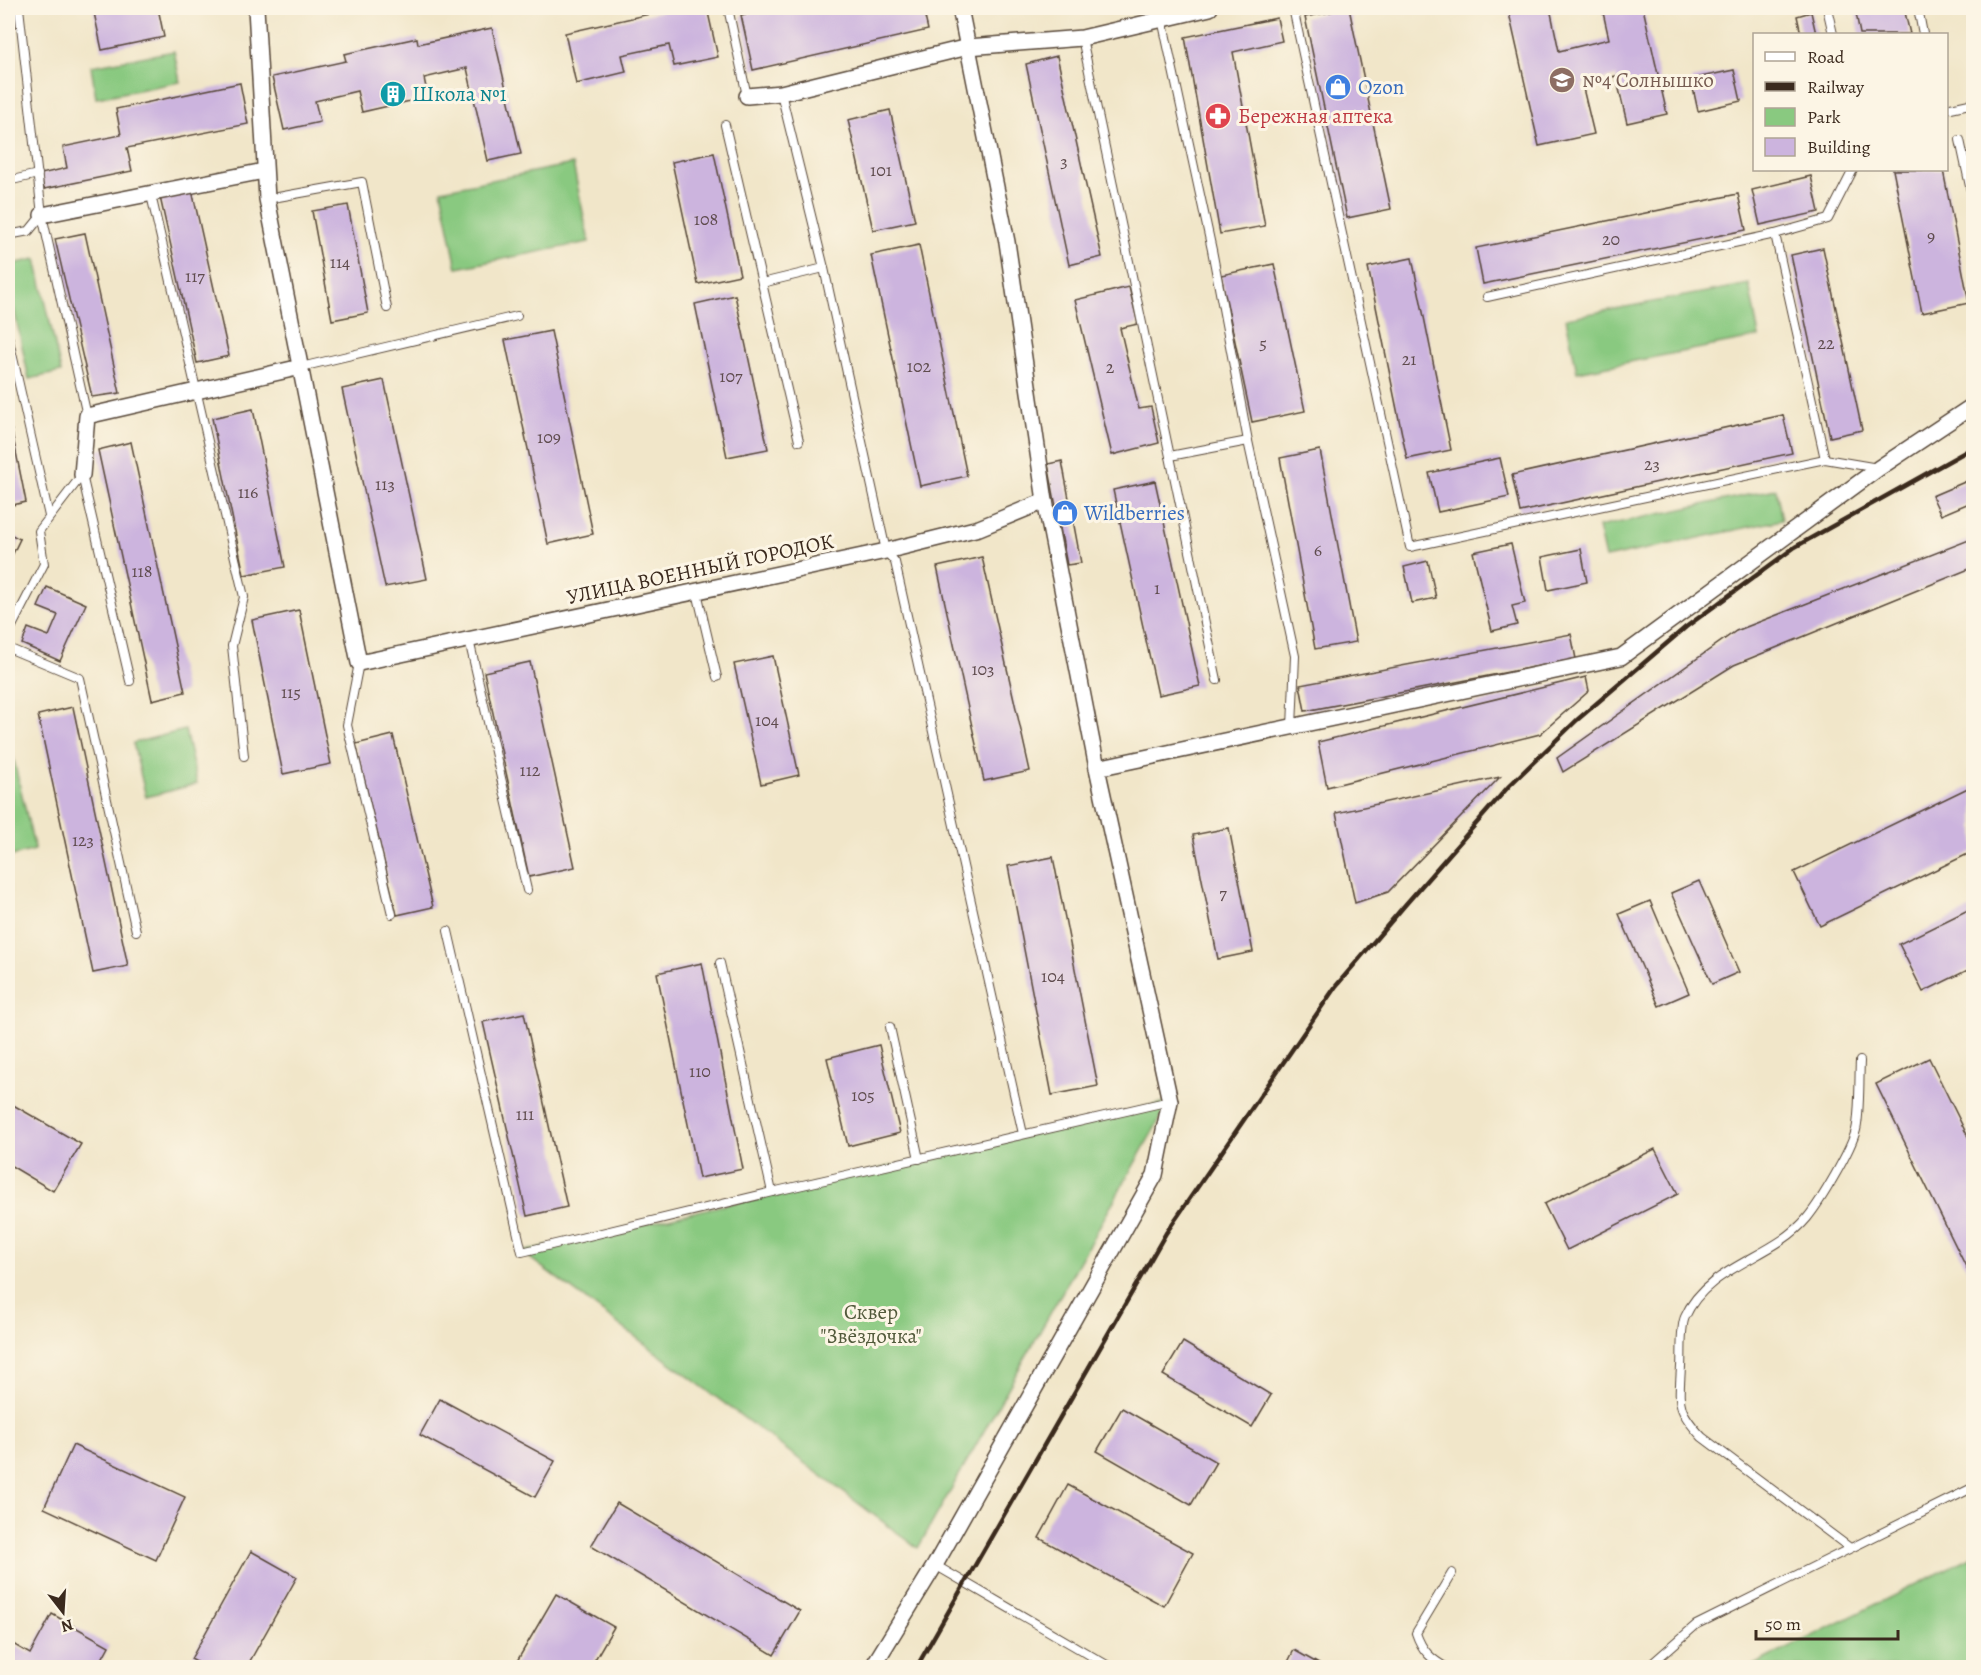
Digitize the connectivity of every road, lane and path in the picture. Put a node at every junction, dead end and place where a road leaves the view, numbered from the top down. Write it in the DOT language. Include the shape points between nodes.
graph roads {
  1 [pos="19,8"];
  2 [pos="256,8"];
  3 [pos="728,8"];
  4 [pos="960,8"];
  5 [pos="1210,8"];
  6 [pos="1293,8"];
  7 [pos="1827,8"];
  8 [pos="1918,8"];
  9 [pos="1171,14"];
  10 [pos="1833,33"];
  11 [pos="1923,33"];
  12 [pos="1082,38"];
  13 [pos="968,47"];
  14 [pos="782,93"];
  15 [pos="747,96"];
  16 [pos="1974,103"];
  17 [pos="1948,109"];
  18 [pos="724,125"];
  19 [pos="1960,140"];
  20 [pos="264,171"];
  21 [pos="1852,171"];
  22 [pos="38,174"];
  23 [pos="8,181"];
  24 [pos="151,195"];
  25 [pos="267,199"];
  26 [pos="1974,205"];
  27 [pos="42,215"];
  28 [pos="1775,234"];
  29 [pos="8,235"];
  30 [pos="824,268"];
  31 [pos="762,283"];
  32 [pos="1487,297"];
  33 [pos="387,309"];
  34 [pos="517,316"];
  35 [pos="8,336"];
  36 [pos="301,367"];
  37 [pos="198,392"];
  38 [pos="1974,405"];
  39 [pos="87,417"];
  40 [pos="799,441"];
  41 [pos="1248,441"];
  42 [pos="1170,456"];
  43 [pos="1825,459"];
  44 [pos="1879,468"];
  45 [pos="82,475"];
  46 [pos="1045,501"];
  47 [pos="49,516"];
  48 [pos="886,550"];
  49 [pos="697,592"];
  50 [pos="8,634"];
  51 [pos="469,640"];
  52 [pos="8,648"];
  53 [pos="359,663"];
  54 [pos="717,677"];
  55 [pos="1217,680"];
  56 [pos="130,681"];
  57 [pos="1292,727"];
  58 [pos="244,756"];
  59 [pos="1098,768"];
  60 [pos="527,890"];
  61 [pos="392,914"];
  62 [pos="136,931"];
  63 [pos="448,931"];
  64 [pos="720,963"];
  65 [pos="890,1027"];
  66 [pos="1860,1061"];
  67 [pos="1170,1101"];
  68 [pos="1023,1134"];
  69 [pos="919,1159"];
  70 [pos="772,1192"];
  71 [pos="1974,1487"];
  72 [pos="1850,1548"];
  73 [pos="935,1565"];
  74 [pos="1452,1573"];
  75 [pos="872,1668"];
  76 [pos="1112,1668"];
  77 [pos="1447,1668"];
  78 [pos="1647,1668"];
  1 -- 22 [label="lane"];
  2 -- 20 [label="street"];
  3 -- 15 [label="lane"];
  4 -- 13 [label="street"];
  5 -- 9 [label="street"];
  6 -- 43 [label="lane" via="1410,547"];
  7 -- 10 [label="lane"];
  8 -- 11 [label="lane"];
  9 -- 12 [label="street"];
  9 -- 41 [label="lane"];
  12 -- 13 [label="street"];
  12 -- 42 [label="lane"];
  13 -- 14 [label="street"];
  13 -- 46 [label="street" via="1007,242"];
  14 -- 15 [label="street"];
  14 -- 30 [label="lane"];
  16 -- 17 [label="lane"];
  18 -- 31 [label="lane"];
  19 -- 26 [label="lane"];
  20 -- 24 [label="street"];
  20 -- 25 [label="street"];
  21 -- 28 [label="lane" via="1828,219"];
  22 -- 23 [label="lane"];
  22 -- 27 [label="lane"];
  24 -- 27 [label="street"];
  24 -- 37 [label="lane"];
  25 -- 33 [label="lane" via="362,182"];
  25 -- 36 [label="street"];
  27 -- 29 [label="lane" via="29,231"];
  27 -- 39 [label="lane"];
  28 -- 32 [label="lane"];
  28 -- 43 [label="lane"];
  30 -- 31 [label="lane"];
  30 -- 48 [label="lane"];
  31 -- 40 [label="lane"];
  34 -- 36 [label="lane"];
  35 -- 47 [label="lane"];
  36 -- 37 [label="street"];
  36 -- 53 [label="street"];
  37 -- 39 [label="street"];
  37 -- 58 [label="lane" via="244,597 232,646"];
  38 -- 44 [label="street"];
  39 -- 45 [label="street"];
  41 -- 42 [label="lane"];
  41 -- 57 [label="lane" via="1295,656"];
  42 -- 55 [label="lane"];
  43 -- 44 [label="lane"];
  44 -- 57 [label="street" via="1621,657"];
  45 -- 47 [label="lane"];
  45 -- 56 [label="lane"];
  46 -- 48 [label="street, УЛИЦА ВОЕННЫЙ ГОРОДОК" via="979,528"];
  46 -- 59 [label="street"];
  47 -- 50 [label="lane" via="39,531 44,564"];
  48 -- 49 [label="street, УЛИЦА ВОЕННЫЙ ГОРОДОК"];
  48 -- 68 [label="lane" via="895,562"];
  49 -- 51 [label="street, УЛИЦА ВОЕННЫЙ ГОРОДОК"];
  49 -- 54 [label="lane"];
  51 -- 53 [label="street, УЛИЦА ВОЕННЫЙ ГОРОДОК"];
  51 -- 60 [label="lane"];
  52 -- 62 [label="lane" via="80,678"];
  53 -- 61 [label="lane" via="347,724"];
  57 -- 59 [label="street"];
  59 -- 67 [label="street"];
  63 -- 70 [label="lane" via="522,1252"];
  64 -- 70 [label="lane"];
  65 -- 69 [label="lane"];
  66 -- 72 [label="lane" via="1856,1129 1808,1217 1787,1238 1712,1282 1684,1318 1679,1400 1685,1419 1702,1437"];
  67 -- 68 [label="lane"];
  67 -- 73 [label="street" via="1155,1175"];
  68 -- 69 [label="lane"];
  69 -- 70 [label="lane"];
  71 -- 72 [label="lane"];
  72 -- 78 [label="lane" via="1696,1625"];
  73 -- 75 [label="street"];
  73 -- 76 [label="lane"];
  74 -- 77 [label="lane" via="1416,1633 1431,1659"];
}
